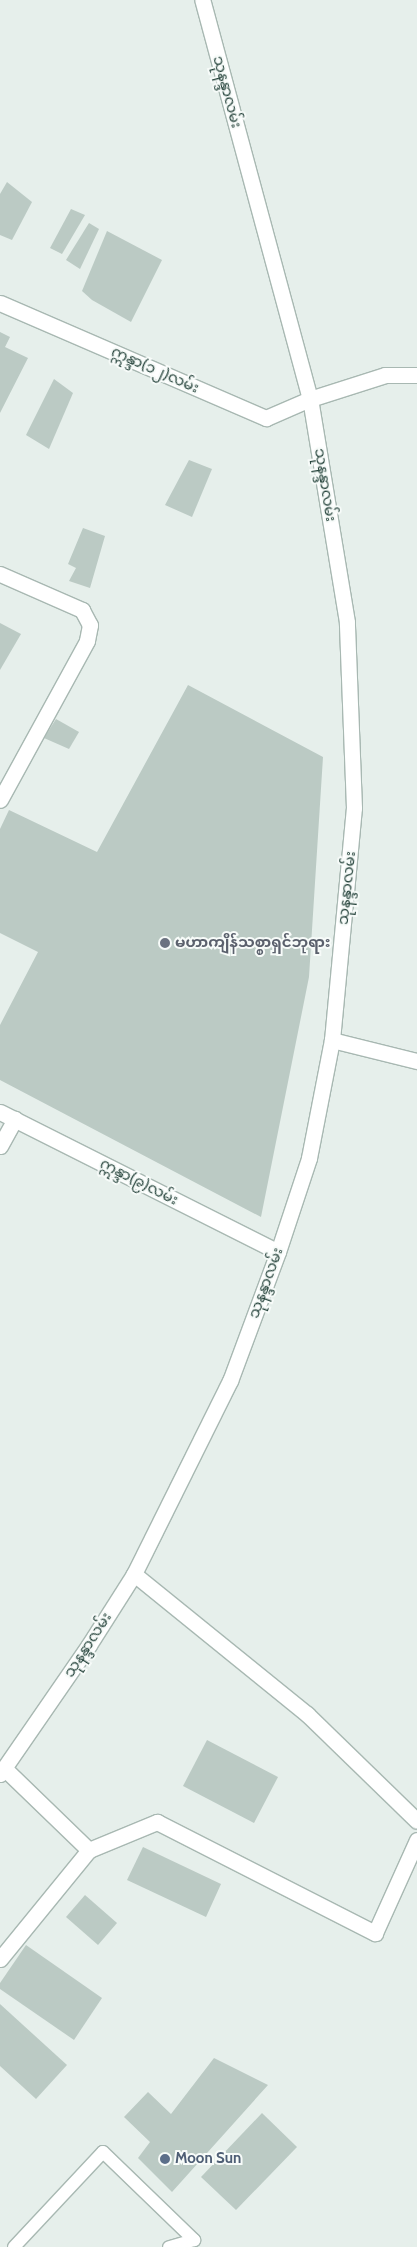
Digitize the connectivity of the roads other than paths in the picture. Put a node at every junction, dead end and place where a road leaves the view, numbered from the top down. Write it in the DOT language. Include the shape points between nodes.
graph roads {
  1 [pos="202,0"];
  2 [pos="0,303"];
  3 [pos="417,375"];
  4 [pos="310,399"];
  5 [pos="0,574"];
  6 [pos="0,800"];
  7 [pos="332,1040"];
  8 [pos="417,1061"];
  9 [pos="0,1112"];
  10 [pos="15,1120"];
  11 [pos="0,1146"];
  12 [pos="278,1252"];
  13 [pos="134,1574"];
  14 [pos="2,1771"];
  15 [pos="417,1821"];
  16 [pos="417,1840"];
  17 [pos="89,1850"];
  18 [pos="0,1959"];
  19 [pos="14,2247"];
  20 [pos="169,2247"];
  1 -- 4 [label="street, သုနန္ဒာလမ်း"];
  2 -- 4 [label="street, ဣန္ဒာ(၁၂)လမ်း" via="266,418"];
  3 -- 4 [label="street, ဣန္ဒာ(၁၂)လမ်း" via="385,375"];
  4 -- 7 [label="street, သုနန္ဒာလမ်း" via="347,622 354,808"];
  5 -- 6 [label="street" via="82,610 90,624 87,641"];
  7 -- 8 [label="street"];
  7 -- 12 [label="street, သုနန္ဒာလမ်း" via="309,1158"];
  9 -- 10 [label="street, ဣန္ဒာ(၉)လမ်း"];
  10 -- 11 [label="street"];
  10 -- 12 [label="street, ဣန္ဒာ(၉)လမ်း"];
  12 -- 13 [label="street, သုနန္ဒာလမ်း" via="230,1381"];
  13 -- 14 [label="street, သုနန္ဒာလမ်း"];
  13 -- 15 [label="street" via="307,1714"];
  14 -- 17 [label="street"];
  16 -- 17 [label="street" via="374,1933 157,1822"];
  17 -- 18 [label="street"];
  19 -- 20 [label="lane" via="103,2152 194,2240"];
}
